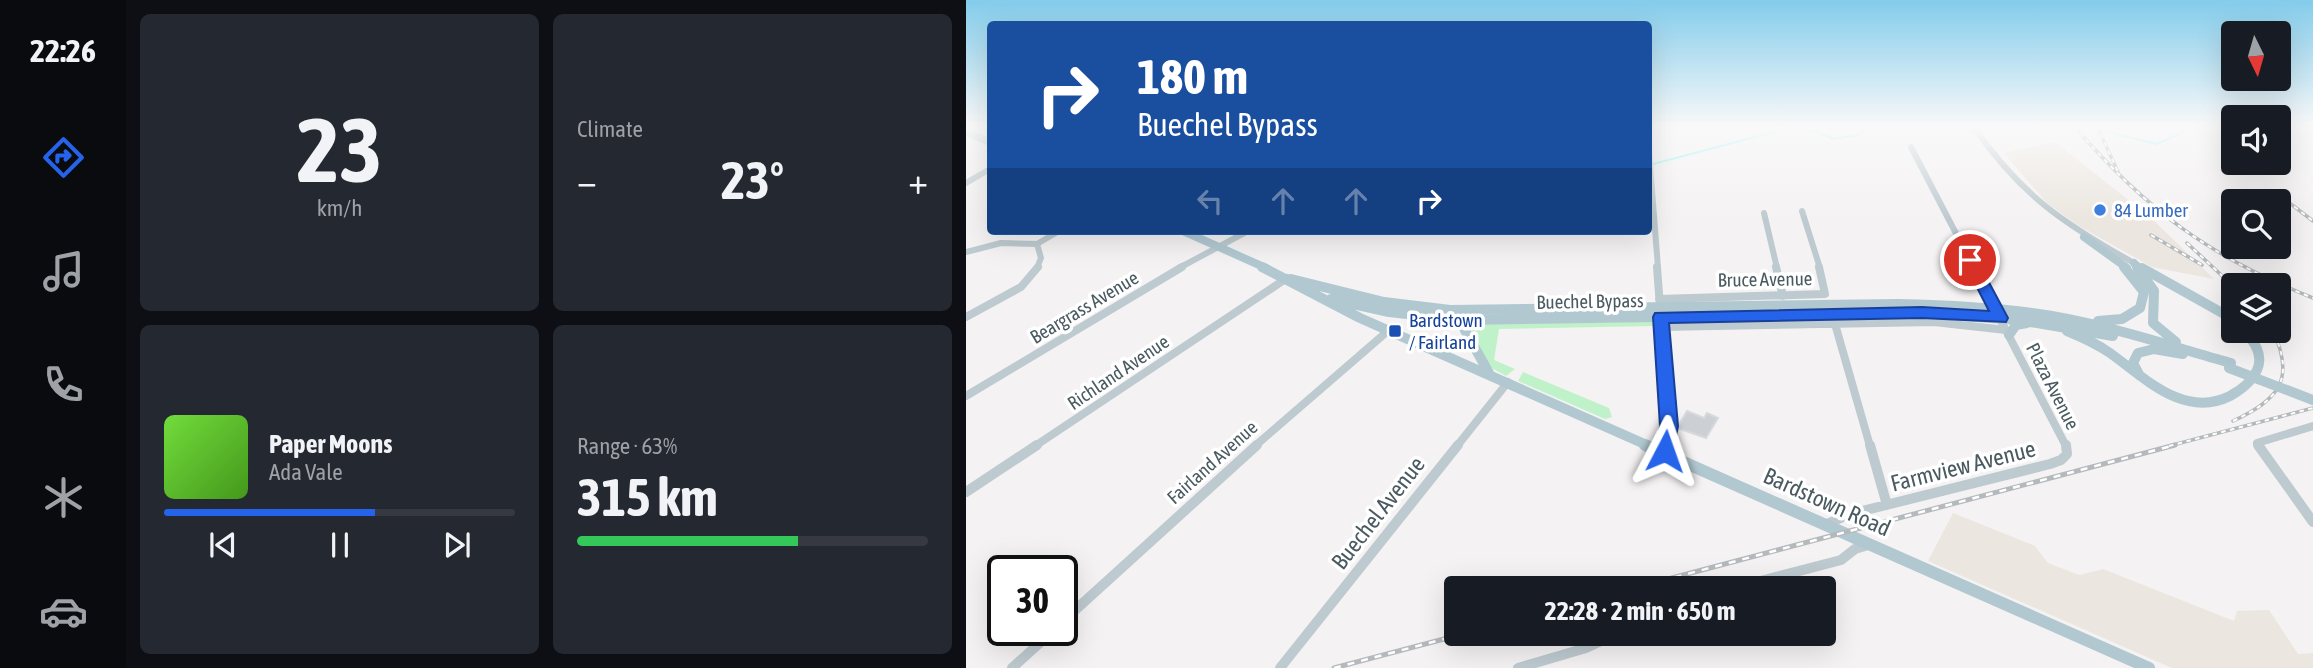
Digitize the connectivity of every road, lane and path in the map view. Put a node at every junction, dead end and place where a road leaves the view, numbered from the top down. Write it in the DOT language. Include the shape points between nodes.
graph roads {
  1 [pos="1916,157"];
  2 [pos="1996,157"];
  3 [pos="987,171"];
  4 [pos="1652,181"];
  5 [pos="966,183"];
  6 [pos="1802,211"];
  7 [pos="1764,213"];
  8 [pos="1052,235"];
  9 [pos="1192,235"];
  10 [pos="1241,235"];
  11 [pos="2084,237"];
  12 [pos="1037,244"];
  13 [pos="1219,247"];
  14 [pos="966,252"];
  15 [pos="2134,263"];
  16 [pos="1287,278"];
  17 [pos="1315,283"];
  18 [pos="1307,291"];
  19 [pos="1320,296"];
  20 [pos="1783,296"];
  21 [pos="1406,310"];
  22 [pos="1450,310"];
  23 [pos="2221,312"];
  24 [pos="1660,313"];
  25 [pos="1998,313"];
  26 [pos="1494,316"];
  27 [pos="966,317"];
  28 [pos="2068,319"];
  29 [pos="1461,320"];
  30 [pos="2041,323"];
  31 [pos="1835,324"];
  32 [pos="1389,330"];
  33 [pos="2007,333"];
  34 [pos="2252,343"];
  35 [pos="2187,352"];
  36 [pos="2230,366"];
  37 [pos="1489,373"];
  38 [pos="2142,379"];
  39 [pos="1508,382"];
  40 [pos="2313,394"];
  41 [pos="966,396"];
  42 [pos="2313,400"];
  43 [pos="2313,426"];
  44 [pos="1665,451"];
  45 [pos="2067,454"];
  46 [pos="966,492"];
  47 [pos="1888,505"];
  48 [pos="2309,508"];
  49 [pos="2313,522"];
  50 [pos="1827,524"];
  51 [pos="1871,544"];
  52 [pos="1780,576"];
  53 [pos="1078,607"];
  54 [pos="1036,646"];
  55 [pos="1590,646"];
  56 [pos="1012,668"];
  57 [pos="1280,668"];
  58 [pos="1518,668"];
  59 [pos="2149,668"];
  1 -- 25 [label="street, Plaza Avenue"];
  2 -- 11 [label="street" via="2017,185"];
  3 -- 5 [label="street"];
  4 -- 24 [label="street"];
  6 -- 20 [label="street, Bruce Avenue" via="1826,292"];
  7 -- 20 [label="street"];
  8 -- 12 [label="street"];
  9 -- 13 [label="main road, Bardstown Road"];
  10 -- 13 [label="street, Beargrass Avenue"];
  11 -- 15 [label="street"];
  11 -- 28 [label="main road" via="2136,276 2144,302 2137,313 2122,320"];
  12 -- 14 [label="street" via="1003,242"];
  12 -- 27 [label="street" via="1041,258 1032,277"];
  13 -- 16 [label="main road, Bardstown Road"];
  13 -- 41 [label="street, Beargrass Avenue"];
  15 -- 23 [label="main road"];
  15 -- 35 [label="main road" via="2154,291 2154,326"];
  16 -- 17 [label="main road, Bardstown Road"];
  16 -- 18 [label="main road, Bardstown Road"];
  16 -- 46 [label="street, Richland Avenue"];
  17 -- 18 [label="main road"];
  17 -- 21 [label="main road, Bardstown Road"];
  18 -- 19 [label="main road, Bardstown Road"];
  19 -- 21 [label="main road, Buechel Bypass"];
  19 -- 32 [label="main road, Bardstown Road"];
  20 -- 24 [label="street, Bruce Avenue"];
  21 -- 22 [label="main road, Buechel Bypass"];
  21 -- 29 [label="main road, Buechel Bypass"];
  21 -- 32 [label="main road"];
  22 -- 26 [label="main road, Buechel Bypass"];
  22 -- 29 [label="main road"];
  24 -- 25 [label="main road, Buechel Bypass"];
  24 -- 26 [label="main road, Buechel Bypass"];
  24 -- 26 [label="main road, Buechel Bypass" via="1581,319"];
  24 -- 31 [label="street"];
  24 -- 44 [label="street" via="1669,426"];
  25 -- 28 [label="main road, Buechel Bypass"];
  25 -- 30 [label="main road, Buechel Bypass"];
  25 -- 33 [label="street, Plaza Avenue"];
  26 -- 29 [label="main road, Buechel Bypass"];
  28 -- 35 [label="main road, Buechel Bypass"];
  29 -- 37 [label="main road"];
  30 -- 33 [label="main road" via="2016,325"];
  30 -- 35 [label="main road, Buechel Bypass"];
  30 -- 38 [label="main road" via="2099,346"];
  31 -- 33 [label="street" via="1934,322"];
  31 -- 47 [label="street"];
  32 -- 37 [label="main road, Bardstown Road"];
  32 -- 53 [label="street, Fairland Avenue"];
  33 -- 45 [label="street, Plaza Avenue" via="2066,444"];
  34 -- 38 [label="main road" via="2259,366 2230,396 2207,402 2184,400"];
  35 -- 36 [label="main road, Buechel Bypass"];
  35 -- 38 [label="main road" via="2154,349 2138,353 2133,363"];
  36 -- 40 [label="main road, Buechel Bypass"];
  36 -- 42 [label="main road, Buechel Bypass, bridge"];
  37 -- 39 [label="main road, Bardstown Road"];
  39 -- 44 [label="main road, Bardstown Road"];
  39 -- 57 [label="street, Buechel Avenue"];
  43 -- 48 [label="street" via="2258,443"];
  44 -- 50 [label="main road, Bardstown Road"];
  45 -- 47 [label="street, Farmview Avenue" via="2050,464"];
  47 -- 50 [label="street, Farmview Avenue"];
  48 -- 49 [label="street"];
  50 -- 51 [label="main road, Bardstown Road"];
  51 -- 52 [label="street" via="1841,560"];
  51 -- 59 [label="main road, Bardstown Road"];
  54 -- 56 [label="street"];
  55 -- 58 [label="street"];
}
